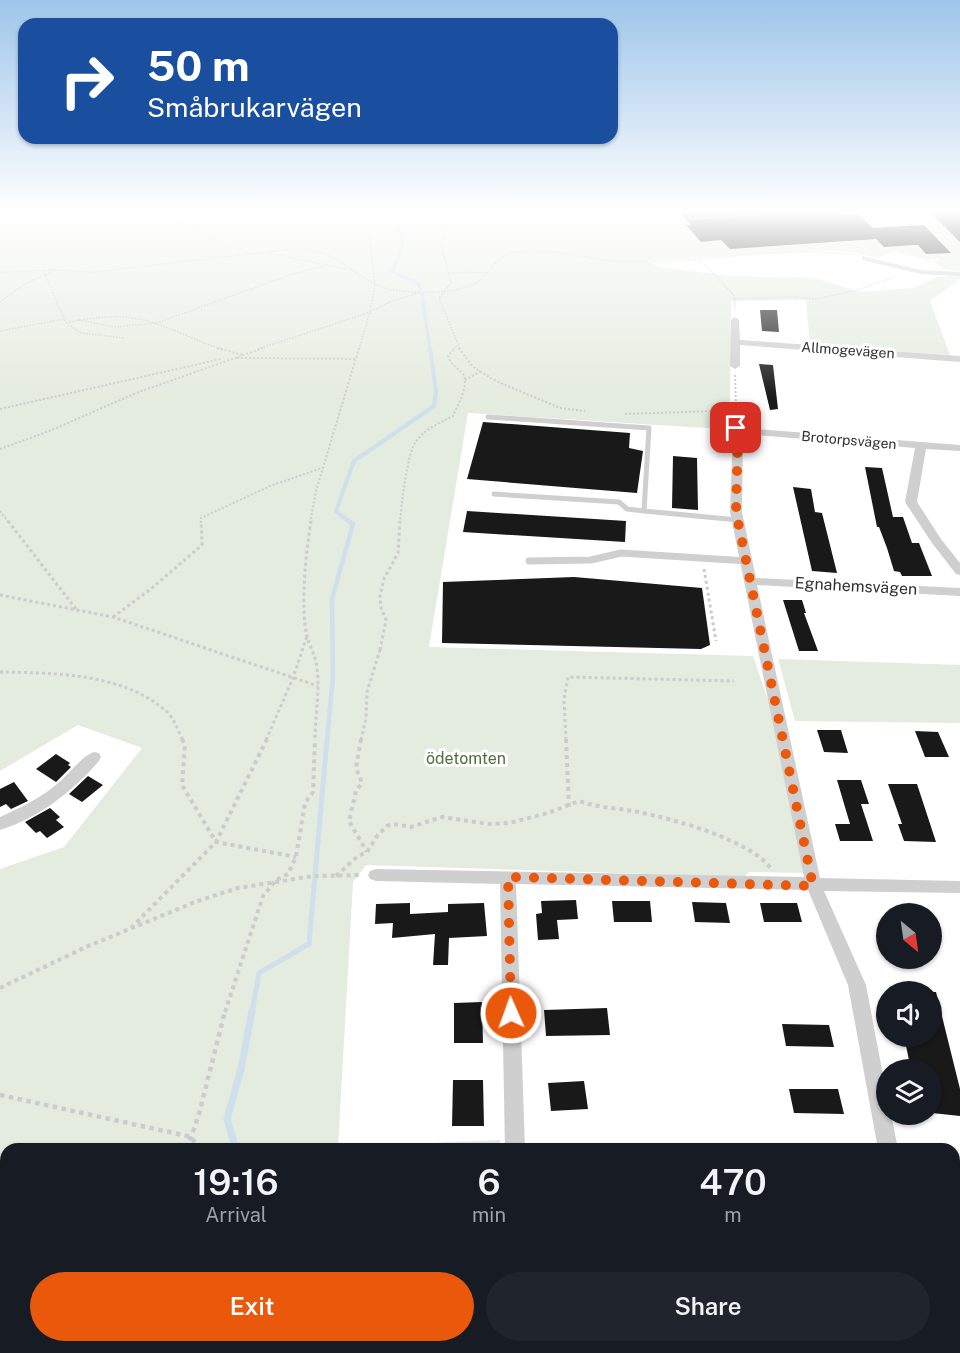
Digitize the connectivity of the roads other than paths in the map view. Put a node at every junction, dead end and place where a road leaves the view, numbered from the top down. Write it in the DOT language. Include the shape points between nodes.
graph roads {
  1 [pos="943,273"];
  2 [pos="960,274"];
  3 [pos="735,320"];
  4 [pos="736,342"];
  5 [pos="960,359"];
  6 [pos="735,366"];
  7 [pos="488,417"];
  8 [pos="921,446"];
  9 [pos="960,448"];
  10 [pos="494,494"];
  11 [pos="644,511"];
  12 [pos="738,520"];
  13 [pos="529,561"];
  14 [pos="747,561"];
  15 [pos="960,571"];
  16 [pos="751,581"];
  17 [pos="960,592"];
  18 [pos="94,757"];
  19 [pos="0,824"];
  20 [pos="376,875"];
  21 [pos="508,877"];
  22 [pos="813,886"];
  23 [pos="960,887"];
  24 [pos="515,1143"];
  25 [pos="887,1143"];
  1 -- 2 [label="street"];
  3 -- 4 [label="street"];
  4 -- 5 [label="street, Allmogevägen"];
  4 -- 6 [label="street"];
  7 -- 11 [label="lane" via="649,428"];
  8 -- 9 [label="street, Brotorpsvägen"];
  8 -- 12 [label="street, Brotorpsvägen" via="737,425"];
  8 -- 15 [label="street" via="911,502"];
  10 -- 11 [label="lane" via="619,502 627,509"];
  11 -- 12 [label="lane"];
  12 -- 14 [label="street"];
  13 -- 14 [label="lane" via="591,560 621,553"];
  14 -- 16 [label="street"];
  16 -- 17 [label="street, Egnahemsvägen"];
  16 -- 22 [label="street"];
  18 -- 19 [label="street" via="75,780 28,812"];
  20 -- 21 [label="street"];
  21 -- 22 [label="street"];
  21 -- 24 [label="street"];
  22 -- 23 [label="street"];
  22 -- 25 [label="street" via="857,986"];
}
